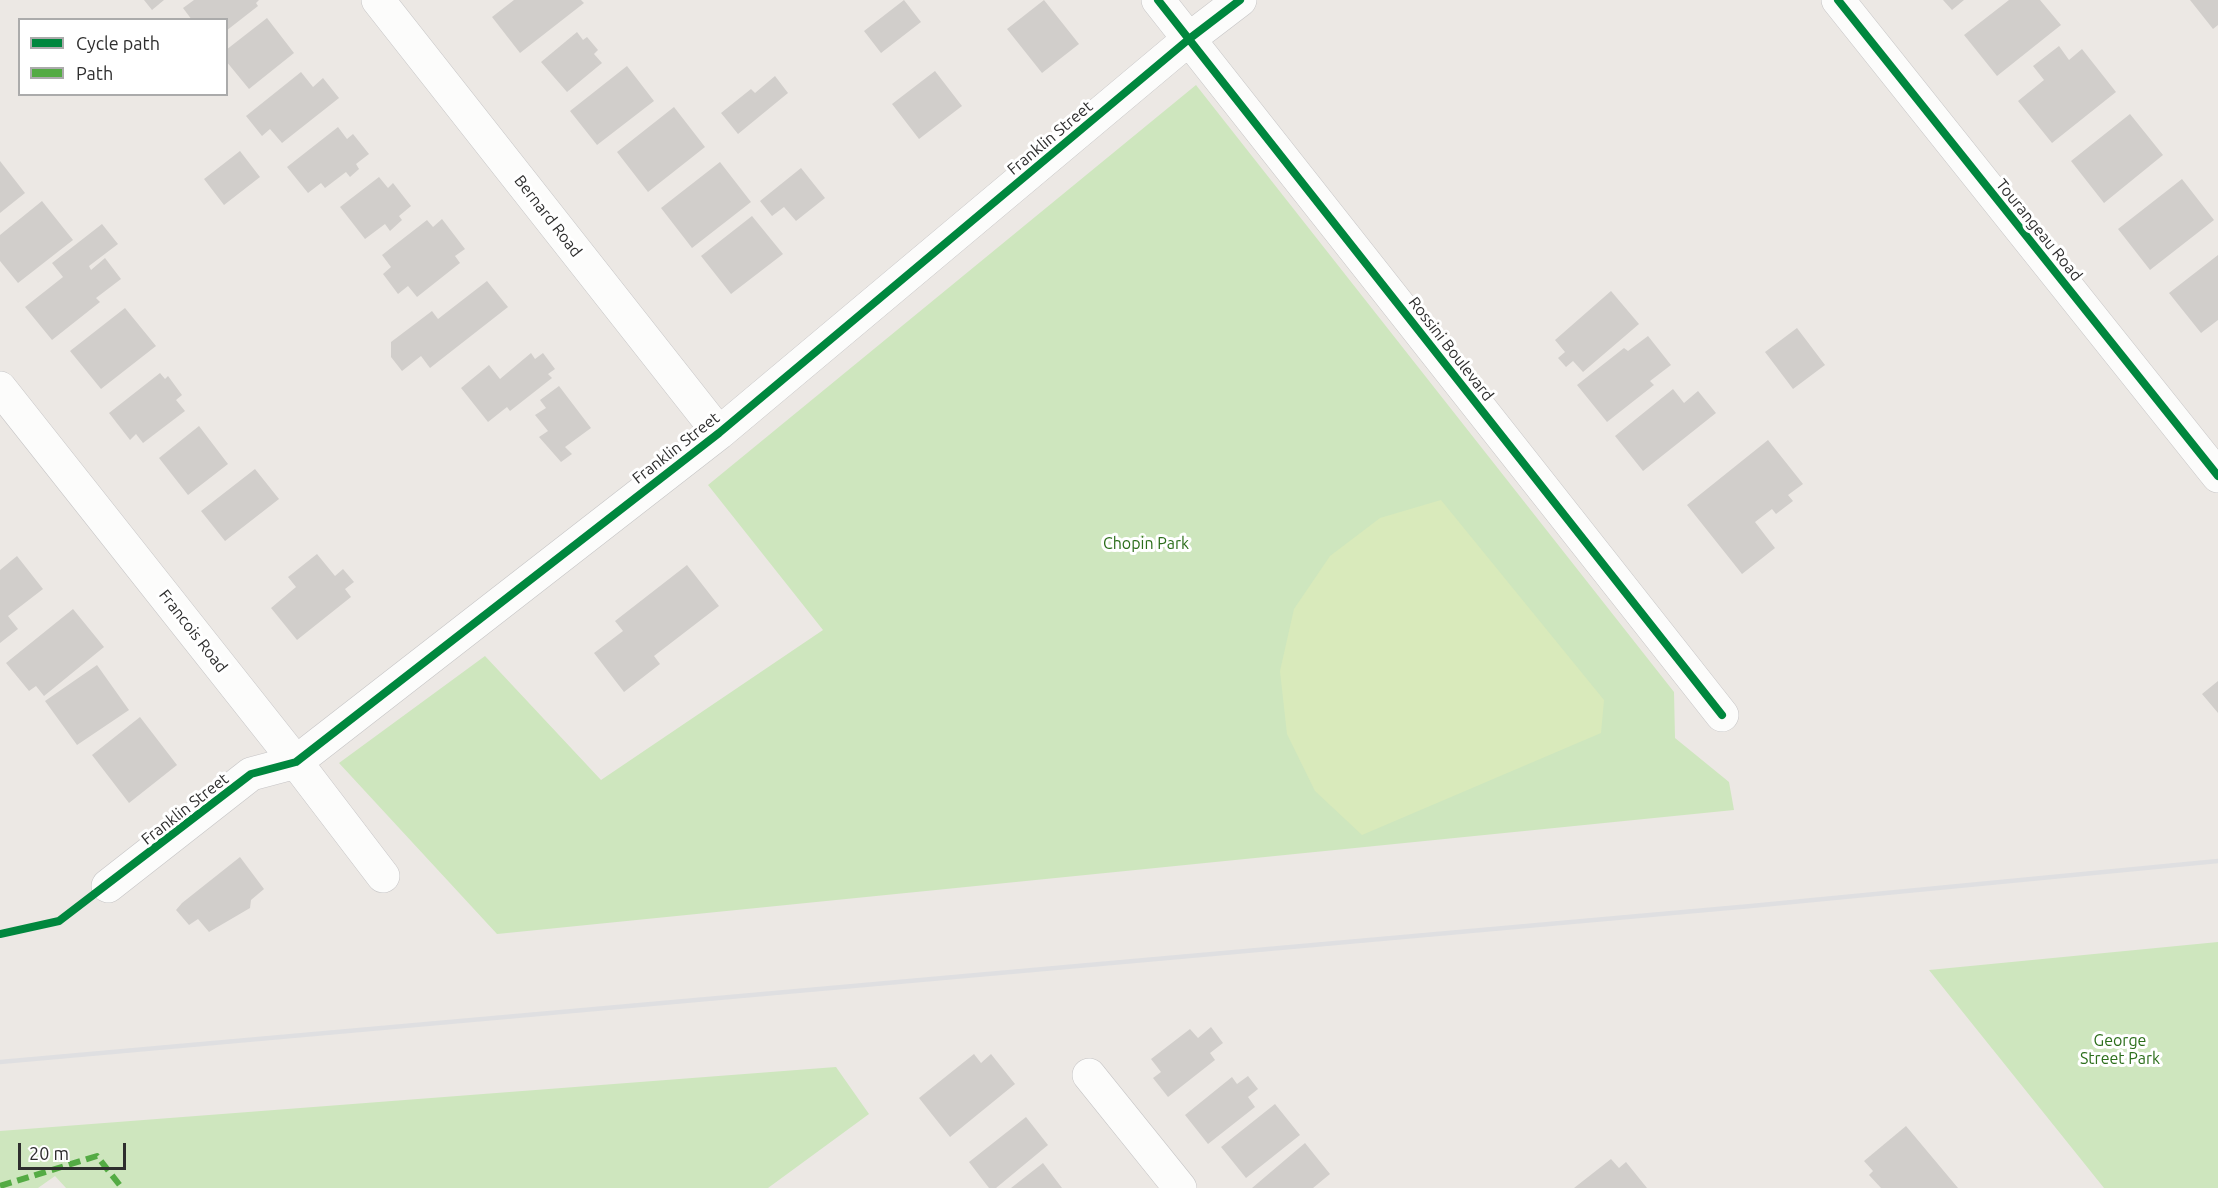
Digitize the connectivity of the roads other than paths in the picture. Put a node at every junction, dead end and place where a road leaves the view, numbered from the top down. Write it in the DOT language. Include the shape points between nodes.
graph roads {
  1 [pos="378,0"];
  2 [pos="1158,0"];
  3 [pos="1240,0"];
  4 [pos="1838,0"];
  5 [pos="1189,39"];
  6 [pos="0,388"];
  7 [pos="718,433"];
  8 [pos="2218,476"];
  9 [pos="1722,715"];
  10 [pos="296,762"];
  11 [pos="383,876"];
  12 [pos="108,886"];
  13 [pos="1089,1074"];
  14 [pos="1180,1188"];
  1 -- 7 [label="street, Bernard Road"];
  2 -- 5 [label="street, Rossini Boulevard"];
  3 -- 5 [label="street, Franklin Street"];
  4 -- 8 [label="street, Tourangeau Road"];
  5 -- 7 [label="street, Franklin Street"];
  5 -- 9 [label="street, Rossini Boulevard"];
  6 -- 10 [label="street, Francois Road"];
  7 -- 10 [label="street, Franklin Street"];
  10 -- 11 [label="street, Francois Road"];
  10 -- 12 [label="street, Franklin Street" via="251,774"];
  13 -- 14 [label="street"];
}
